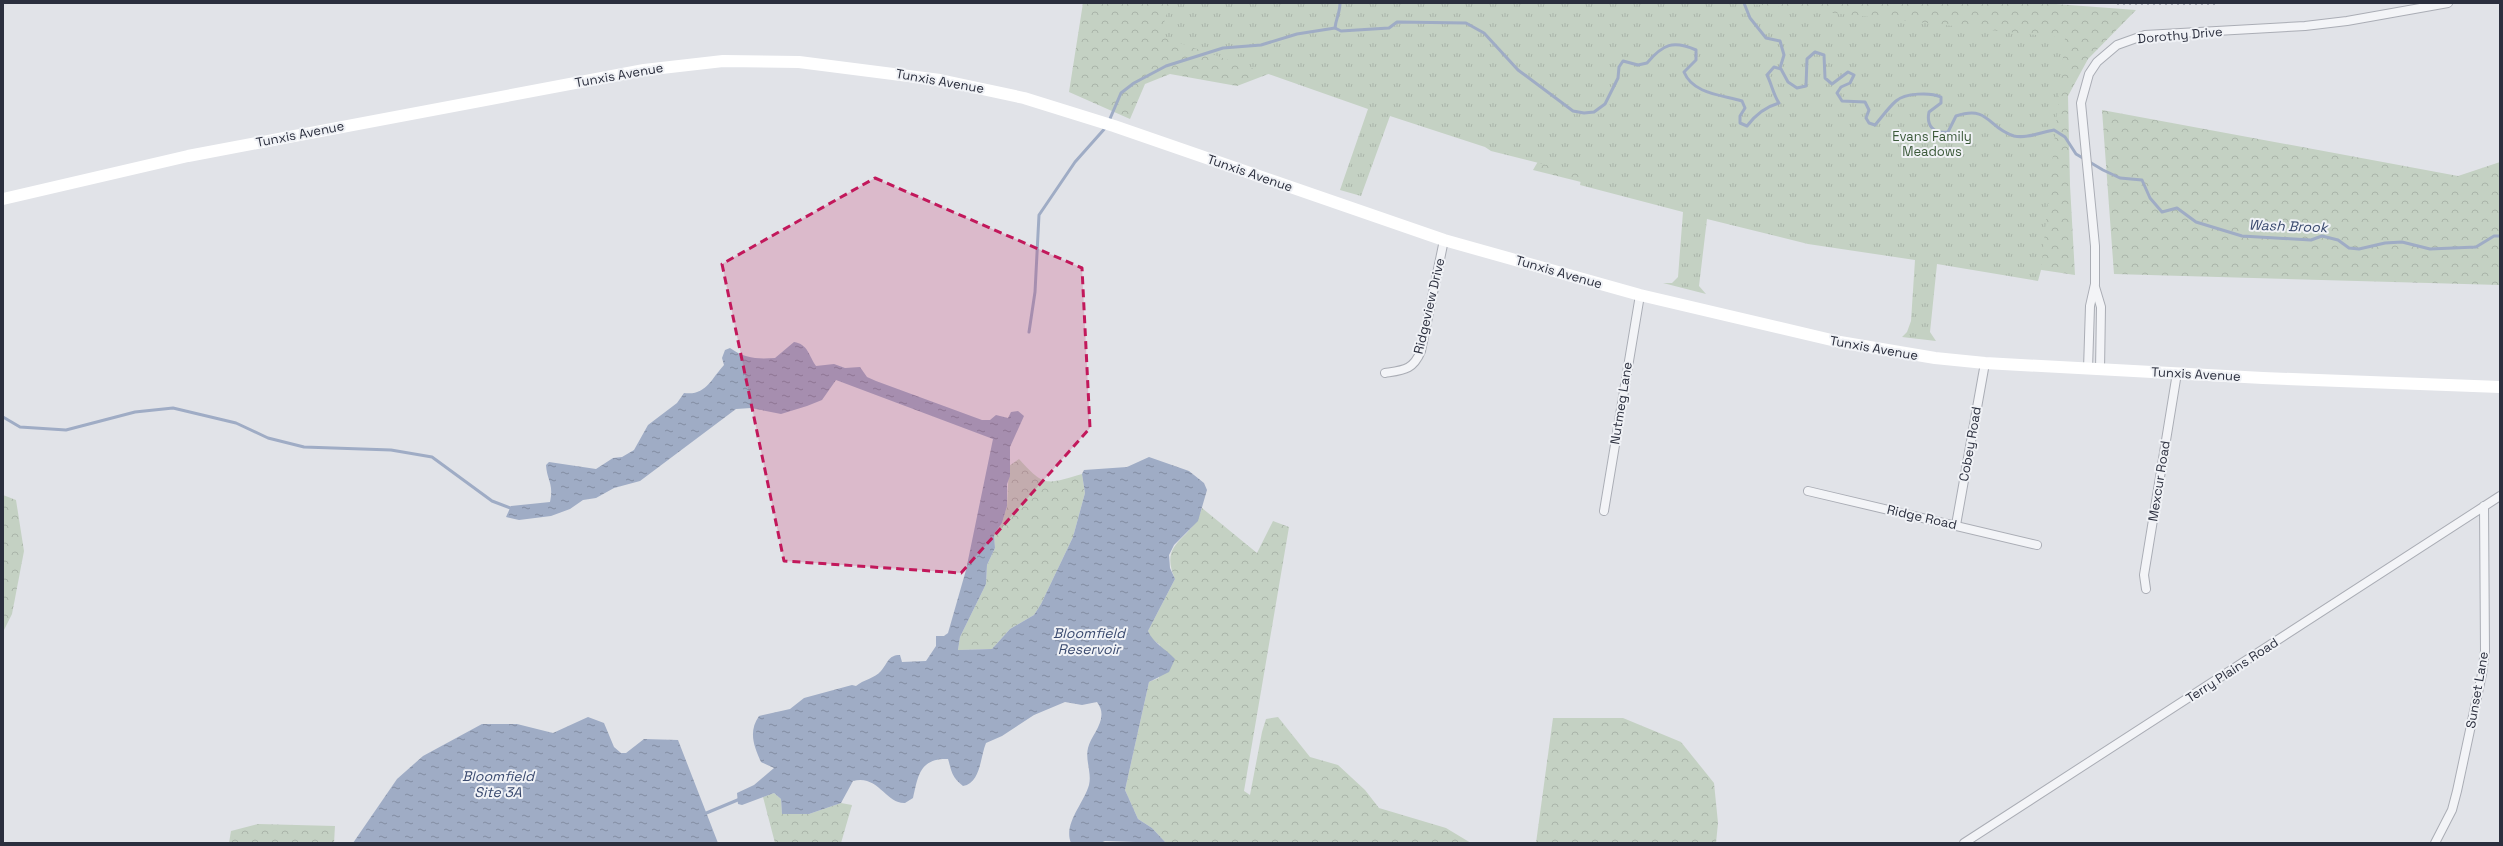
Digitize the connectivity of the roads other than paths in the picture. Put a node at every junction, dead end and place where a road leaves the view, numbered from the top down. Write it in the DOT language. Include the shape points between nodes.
graph roads {
  1 [pos="2448,3"];
  2 [pos="3,199"];
  3 [pos="1444,240"];
  4 [pos="2095,284"];
  5 [pos="1640,295"];
  6 [pos="1985,363"];
  7 [pos="2094,369"];
  8 [pos="1385,373"];
  9 [pos="2177,373"];
  10 [pos="2500,387"];
  11 [pos="1808,491"];
  12 [pos="2500,496"];
  13 [pos="2484,506"];
  14 [pos="1604,511"];
  15 [pos="1956,525"];
  16 [pos="2036,545"];
  17 [pos="2146,589"];
  18 [pos="1964,843"];
  19 [pos="2435,843"];
  1 -- 4 [label="street, Dorothy Drive" via="2305,26 2170,33 2131,39 2106,54 2089,74 2081,103 2094,217"];
  2 -- 3 [label="main road, Tunxis Avenue" via="188,156 644,70 723,61 800,62 946,81 1024,98 1114,126"];
  3 -- 5 [label="main road, Tunxis Avenue"];
  3 -- 8 [label="street, Ridgeview Drive" via="1421,351 1415,364 1404,370"];
  4 -- 7 [label="street, Dorothy Drive" via="2090,306"];
  4 -- 7 [label="street, Dorothy Drive" via="2101,307"];
  5 -- 6 [label="main road, Tunxis Avenue" via="1840,342 1935,358"];
  5 -- 14 [label="street, Nutmeg Lane"];
  6 -- 7 [label="main road, Tunxis Avenue"];
  6 -- 15 [label="street, Cobey Road"];
  7 -- 9 [label="main road, Tunxis Avenue"];
  9 -- 10 [label="main road, Tunxis Avenue"];
  9 -- 17 [label="street, Mexcur Road" via="2144,575"];
  11 -- 15 [label="street, Ridge Road"];
  12 -- 13 [label="street, Terry Plains Road"];
  13 -- 18 [label="street, Terry Plains Road"];
  13 -- 19 [label="street, Sunset Lane" via="2485,651 2482,674 2452,810"];
  15 -- 16 [label="street, Ridge Road"];
}
